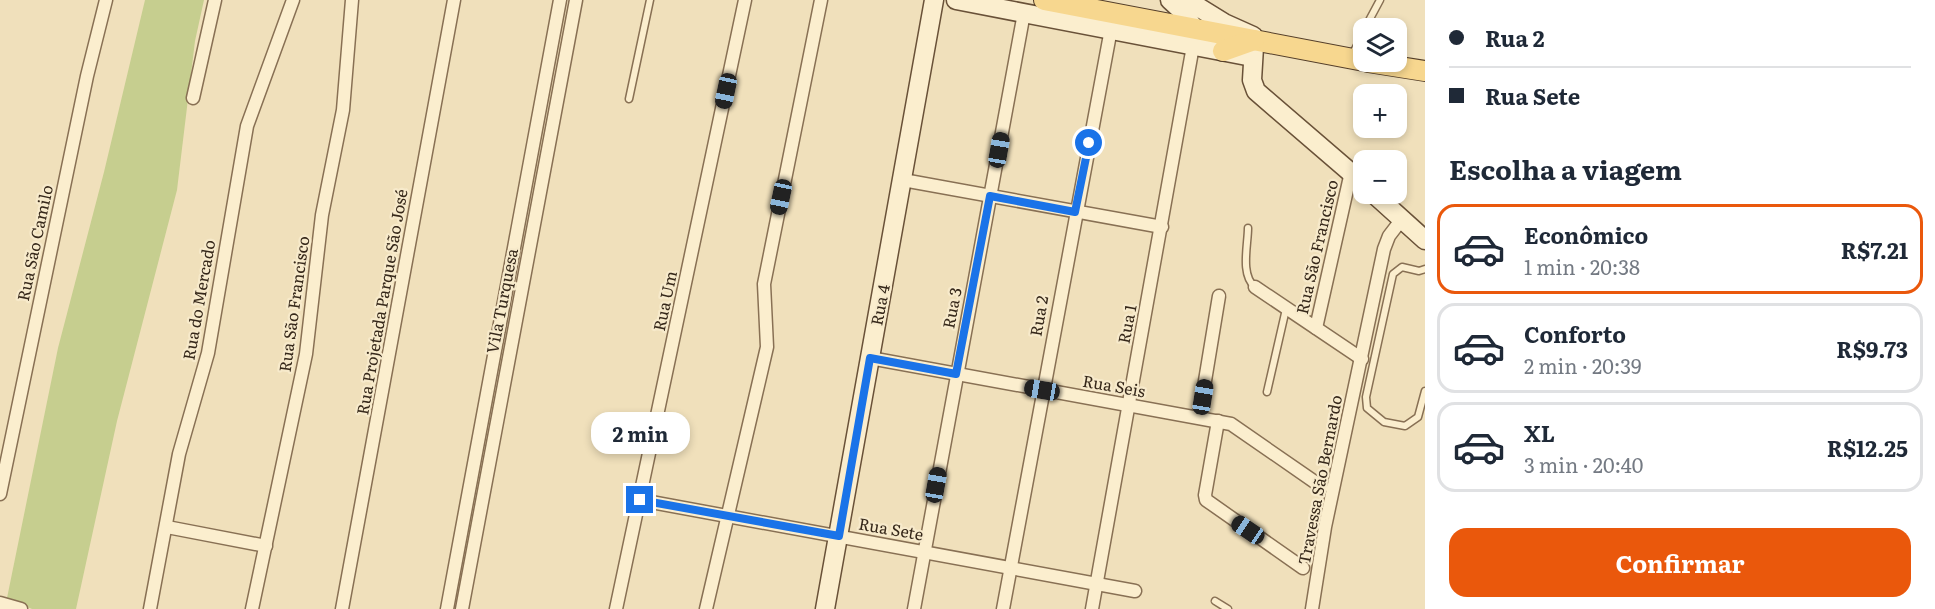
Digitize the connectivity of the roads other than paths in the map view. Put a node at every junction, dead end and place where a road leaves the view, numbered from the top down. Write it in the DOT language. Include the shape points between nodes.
graph roads {
  1 [pos="106,0"];
  2 [pos="215,0"];
  3 [pos="294,0"];
  4 [pos="352,0"];
  5 [pos="454,0"];
  6 [pos="560,0"];
  7 [pos="576,0"];
  8 [pos="650,0"];
  9 [pos="745,0"];
  10 [pos="821,0"];
  11 [pos="934,0"];
  12 [pos="956,0"];
  13 [pos="1044,0"];
  14 [pos="1170,0"];
  15 [pos="1187,0"];
  16 [pos="1380,0"];
  17 [pos="1024,13"];
  18 [pos="1370,18"];
  19 [pos="1111,29"];
  20 [pos="1193,37"];
  21 [pos="1258,46"];
  22 [pos="1222,51"];
  23 [pos="1353,59"];
  24 [pos="1407,69"];
  25 [pos="1425,72"];
  26 [pos="193,98"];
  27 [pos="629,99"];
  28 [pos="539,108"];
  29 [pos="556,111"];
  30 [pos="1353,175"];
  31 [pos="903,180"];
  32 [pos="1353,193"];
  33 [pos="990,196"];
  34 [pos="1385,204"];
  35 [pos="1075,212"];
  36 [pos="1402,219"];
  37 [pos="1162,227"];
  38 [pos="1248,228"];
  39 [pos="1425,240"];
  40 [pos="1425,269"];
  41 [pos="1255,287"];
  42 [pos="504,294"];
  43 [pos="1219,296"];
  44 [pos="519,297"];
  45 [pos="1286,308"];
  46 [pos="1316,328"];
  47 [pos="870,358"];
  48 [pos="1362,359"];
  49 [pos="956,374"];
  50 [pos="1042,390"];
  51 [pos="1425,391"];
  52 [pos="1267,392"];
  53 [pos="1128,406"];
  54 [pos="1199,417"];
  55 [pos="1218,421"];
  56 [pos="470,482"];
  57 [pos="485,484"];
  58 [pos="1322,486"];
  59 [pos="0,494"];
  60 [pos="640,500"];
  61 [pos="728,516"];
  62 [pos="167,527"];
  63 [pos="839,536"];
  64 [pos="266,546"];
  65 [pos="924,552"];
  66 [pos="1011,568"];
  67 [pos="1303,568"];
  68 [pos="1096,583"];
  69 [pos="1135,591"];
  70 [pos="1215,601"];
  71 [pos="0,603"];
  72 [pos="21,609"];
  73 [pos="150,609"];
  74 [pos="252,609"];
  75 [pos="342,609"];
  76 [pos="447,609"];
  77 [pos="462,609"];
  78 [pos="616,609"];
  79 [pos="706,609"];
  80 [pos="825,609"];
  81 [pos="914,609"];
  82 [pos="1004,609"];
  83 [pos="1092,609"];
  84 [pos="1228,609"];
  85 [pos="1312,609"];
  1 -- 59 [label="street, Rua São Camilo"];
  2 -- 26 [label="street"];
  3 -- 62 [label="street, Rua do Mercado" via="247,126 208,353 179,454"];
  4 -- 64 [label="street, Rua São Francisco" via="342,110 322,215 311,323"];
  5 -- 75 [label="street, Rua Projetada Parque São José"];
  6 -- 28 [label="street, Vila Turquesa"];
  7 -- 29 [label="street, Vila Turquesa"];
  8 -- 27 [label="lane"];
  9 -- 60 [label="street, Rua Um"];
  10 -- 61 [label="street" via="764,284 766,347"];
  11 -- 31 [label="street, Rua 4"];
  12 -- 17 [label="street"];
  13 -- 20 [label="main road"];
  14 -- 20 [label="street" via="1184,13"];
  15 -- 21 [label="street"];
  16 -- 18 [label="lane"];
  17 -- 19 [label="street"];
  17 -- 33 [label="street, Rua 3"];
  19 -- 20 [label="street"];
  19 -- 35 [label="street, Rua 2"];
  20 -- 21 [label="main road"];
  20 -- 22 [label="street"];
  20 -- 37 [label="street, Rua 1"];
  21 -- 22 [label="main road"];
  21 -- 23 [label="main road"];
  21 -- 30 [label="street" via="1252,80 1256,90"];
  24 -- 25 [label="main road"];
  28 -- 29 [label="street"];
  28 -- 42 [label="street, Vila Turquesa"];
  29 -- 44 [label="street, Vila Turquesa"];
  31 -- 33 [label="street"];
  31 -- 47 [label="street, Rua 4"];
  32 -- 46 [label="street, Rua São Francisco"];
  33 -- 35 [label="street"];
  33 -- 49 [label="street, Rua 3"];
  34 -- 36 [label="street"];
  35 -- 37 [label="street"];
  35 -- 50 [label="street, Rua 2"];
  36 -- 39 [label="street"];
  36 -- 48 [label="street, Travessa São Bernardo" via="1384,249"];
  37 -- 53 [label="street, Rua 1"];
  38 -- 41 [label="lane" via="1246,273"];
  40 -- 51 [label="lane" via="1419,272 1402,267 1393,274 1366,397 1367,408 1384,422 1404,426 1418,417"];
  41 -- 45 [label="street"];
  42 -- 44 [label="street"];
  42 -- 56 [label="street, Vila Turquesa"];
  43 -- 54 [label="street"];
  44 -- 57 [label="street, Vila Turquesa"];
  45 -- 46 [label="street"];
  45 -- 52 [label="lane"];
  46 -- 48 [label="street"];
  47 -- 49 [label="street, Rua Seis"];
  47 -- 63 [label="street, Rua 4"];
  48 -- 85 [label="street, Travessa São Bernardo" via="1325,527"];
  49 -- 50 [label="street, Rua Seis"];
  49 -- 65 [label="street, Rua 3"];
  50 -- 53 [label="street, Rua Seis"];
  50 -- 66 [label="street, Rua 2"];
  53 -- 54 [label="street, Rua Seis"];
  53 -- 68 [label="street, Rua 1"];
  54 -- 55 [label="street, Rua Seis"];
  55 -- 58 [label="street, Rua Seis" via="1242,429"];
  55 -- 67 [label="street" via="1206,500"];
  56 -- 57 [label="street"];
  56 -- 76 [label="street, Vila Turquesa"];
  57 -- 77 [label="street, Vila Turquesa"];
  60 -- 61 [label="street, Rua Sete"];
  60 -- 78 [label="street, Rua Um"];
  61 -- 63 [label="street, Rua Sete"];
  61 -- 79 [label="street"];
  62 -- 64 [label="street"];
  62 -- 73 [label="street, Rua do Mercado"];
  63 -- 65 [label="street, Rua Sete"];
  63 -- 80 [label="street, Rua 4"];
  64 -- 74 [label="street, Rua São Francisco"];
  65 -- 66 [label="street, Rua Sete"];
  65 -- 81 [label="street, Rua 3"];
  66 -- 68 [label="street, Rua Sete"];
  66 -- 82 [label="street, Rua 2"];
  68 -- 69 [label="street, Rua Sete"];
  68 -- 83 [label="street, Rua 1"];
  70 -- 84 [label="lane"];
  71 -- 72 [label="street"];
}
